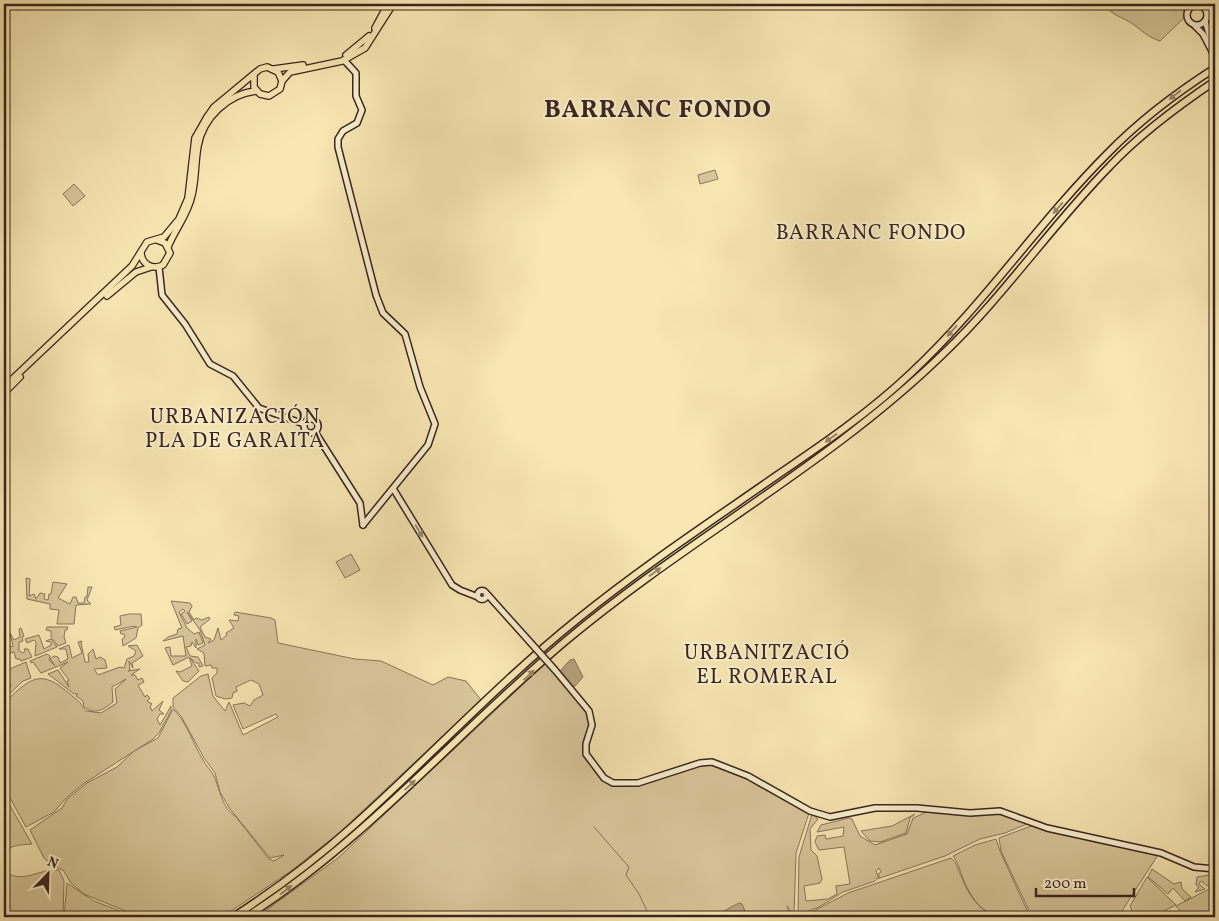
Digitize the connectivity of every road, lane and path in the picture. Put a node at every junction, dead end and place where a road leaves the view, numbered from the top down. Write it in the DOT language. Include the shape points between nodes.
graph roads {
  1 [pos="388,4"];
  2 [pos="393,4"];
  3 [pos="1185,4"];
  4 [pos="1201,5"];
  5 [pos="1188,10"];
  6 [pos="1214,11"];
  7 [pos="1206,21"];
  8 [pos="1195,25"];
  9 [pos="1212,25"];
  10 [pos="1215,30"];
  11 [pos="1215,57"];
  12 [pos="344,60"];
  13 [pos="1215,68"];
  14 [pos="274,69"];
  15 [pos="254,74"];
  16 [pos="282,81"];
  17 [pos="1215,81"];
  18 [pos="256,91"];
  19 [pos="154,239"];
  20 [pos="168,248"];
  21 [pos="141,251"];
  22 [pos="151,267"];
  23 [pos="159,267"];
  24 [pos="4,387"];
  25 [pos="4,393"];
  26 [pos="304,424"];
  27 [pos="315,432"];
  28 [pos="394,490"];
  29 [pos="1215,869"];
  30 [pos="233,917"];
  31 [pos="246,917"];
  1 -- 14 [label="main road" via="366,40 349,54 321,63"];
  2 -- 12 [label="main road" via="365,48"];
  3 -- 5 [label="street"];
  4 -- 5 [label="street"];
  4 -- 6 [label="street"];
  4 -- 7 [label="street" via="1207,11"];
  5 -- 8 [label="street" via="1188,20"];
  6 -- 9 [label="street"];
  7 -- 8 [label="street"];
  7 -- 9 [label="street"];
  7 -- 11 [label="street"];
  8 -- 11 [label="street"];
  9 -- 10 [label="street"];
  12 -- 16 [label="main road" via="290,72"];
  12 -- 28 [label="street" via="356,73 356,96 362,110 357,123 343,131 338,139 338,148 376,295 384,313 405,334 434,424 430,442"];
  13 -- 30 [label="highway, one-way" via="1150,114 1107,154 947,337 892,391 832,438 648,565 576,620 352,828 307,865"];
  14 -- 15 [label="main road" via="264,67"];
  14 -- 16 [label="main road"];
  15 -- 18 [label="main road"];
  15 -- 19 [label="main road" via="207,117 195,138 188,198 179,219 164,237"];
  16 -- 18 [label="main road" via="280,89 273,95 264,96"];
  31 -- 17 [label="highway, one-way" via="338,851 567,640 699,541 838,444 897,396 973,323 1111,164 1145,132"];
  18 -- 20 [label="main road" via="233,98 207,123 198,146 189,207"];
  19 -- 20 [label="main road"];
  19 -- 21 [label="main road" via="147,242"];
  20 -- 23 [label="main road" via="169,258"];
  21 -- 22 [label="main road" via="144,263"];
  21 -- 24 [label="main road" via="137,260 106,292"];
  22 -- 23 [label="main road"];
  22 -- 25 [label="main road" via="136,272 115,288"];
  23 -- 26 [label="street" via="162,295 210,364 233,376 259,408"];
  26 -- 27 [label="street" via="307,432"];
  26 -- 27 [label="street" via="309,419 316,420"];
  27 -- 28 [label="street" via="360,503 363,525"];
  28 -- 29 [label="street, one-way, bridge" via="452,585 478,596 481,591 495,603 589,711 592,726 586,754 604,778 613,783 638,783 709,762 748,776 810,811 830,817 875,808 970,813 1000,811 1047,828 1161,853 1194,867"];
}
